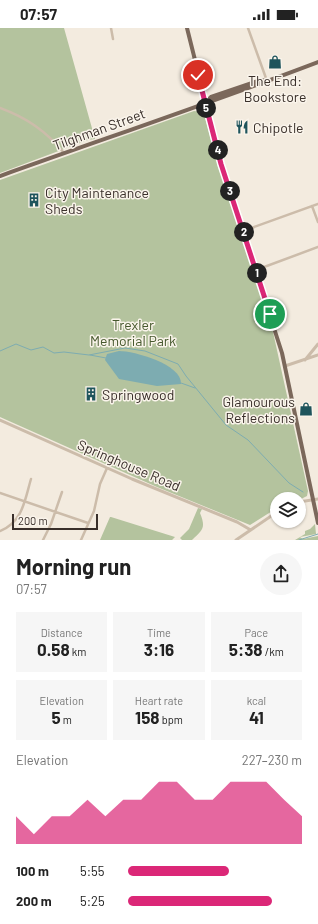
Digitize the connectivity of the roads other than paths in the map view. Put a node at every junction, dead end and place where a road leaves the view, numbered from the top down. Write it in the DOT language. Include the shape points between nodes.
graph roads {
  1 [pos="111,28"];
  2 [pos="187,28"];
  3 [pos="248,28"];
  4 [pos="113,38"];
  5 [pos="318,62"];
  6 [pos="267,81"];
  7 [pos="205,104"];
  8 [pos="0,108"];
  9 [pos="64,153"];
  10 [pos="0,176"];
  11 [pos="318,204"];
  12 [pos="312,206"];
  13 [pos="318,222"];
  14 [pos="243,231"];
  15 [pos="318,247"];
  16 [pos="256,270"];
  17 [pos="318,344"];
  18 [pos="312,351"];
  19 [pos="318,354"];
  20 [pos="305,360"];
  21 [pos="285,366"];
  22 [pos="0,420"];
  23 [pos="108,468"];
  24 [pos="31,479"];
  25 [pos="62,492"];
  26 [pos="0,493"];
  27 [pos="318,499"];
  28 [pos="313,500"];
  29 [pos="25,501"];
  30 [pos="306,501"];
  31 [pos="56,511"];
  32 [pos="270,516"];
  33 [pos="88,523"];
  34 [pos="318,523"];
  35 [pos="249,529"];
  36 [pos="0,531"];
  37 [pos="43,540"];
  38 [pos="81,540"];
  39 [pos="236,540"];
  1 -- 4 [label="street"];
  2 -- 7 [label="main road"];
  3 -- 6 [label="street"];
  5 -- 6 [label="main road, Tilghman Street"];
  6 -- 7 [label="main road, Tilghman Street"];
  7 -- 9 [label="main road, Tilghman Street"];
  7 -- 14 [label="main road"];
  8 -- 9 [label="street" via="39,127"];
  9 -- 10 [label="main road, Tilghman Street"];
  11 -- 12 [label="street"];
  12 -- 13 [label="street"];
  12 -- 14 [label="street"];
  14 -- 16 [label="main road"];
  15 -- 16 [label="street"];
  16 -- 21 [label="main road"];
  17 -- 18 [label="street"];
  18 -- 19 [label="street"];
  18 -- 20 [label="street"];
  19 -- 20 [label="street"];
  20 -- 21 [label="street"];
  21 -- 28 [label="main road"];
  22 -- 23 [label="street, Springhouse Road"];
  23 -- 33 [label="street" via="100,484 94,511"];
  23 -- 35 [label="street, Springhouse Road" via="232,519"];
  24 -- 29 [label="street"];
  25 -- 31 [label="street"];
  26 -- 29 [label="street"];
  27 -- 28 [label="street"];
  28 -- 30 [label="street"];
  28 -- 34 [label="main road"];
  29 -- 31 [label="street"];
  29 -- 36 [label="street" via="17,520"];
  31 -- 33 [label="street"];
  31 -- 37 [label="street"];
  32 -- 35 [label="street"];
  33 -- 38 [label="street"];
  35 -- 39 [label="street"];
}
